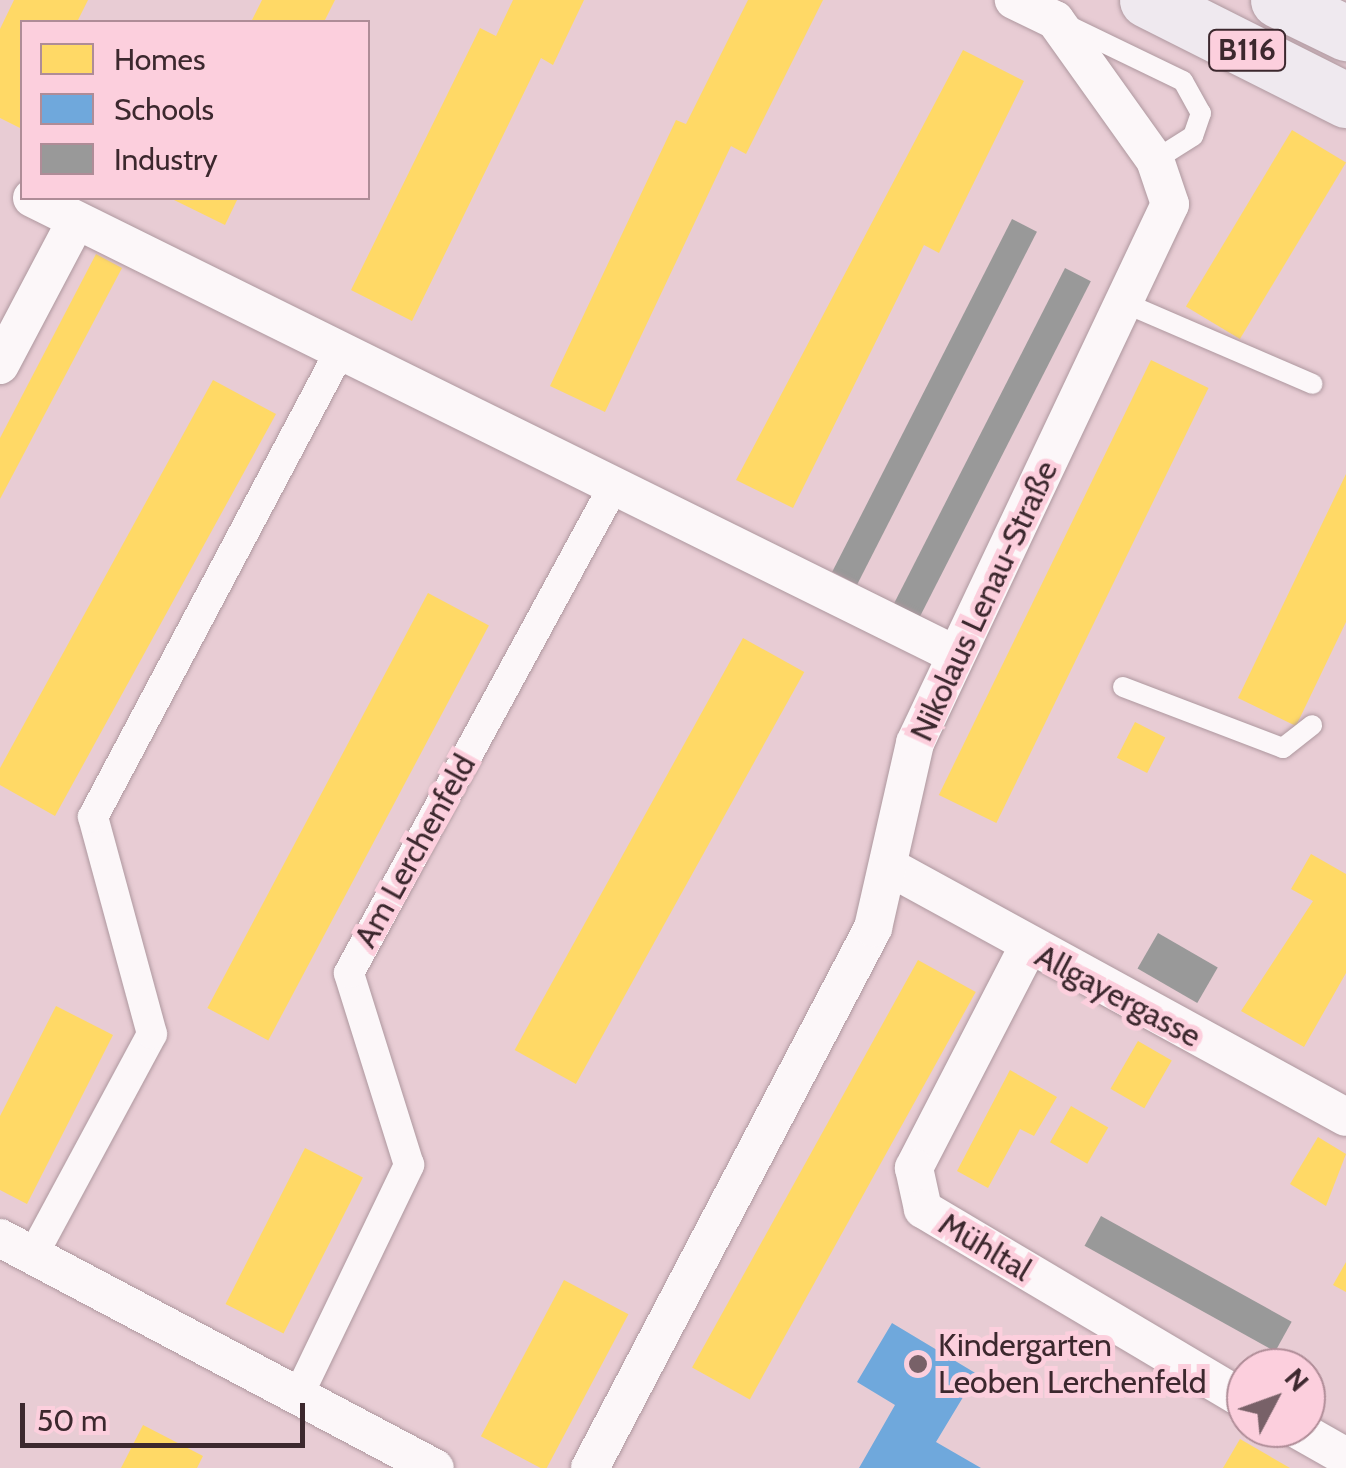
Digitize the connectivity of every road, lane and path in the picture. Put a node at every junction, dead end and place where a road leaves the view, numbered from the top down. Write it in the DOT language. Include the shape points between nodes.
graph roads {
  1 [pos="1014,0"];
  2 [pos="1148,0"];
  3 [pos="1278,0"];
  4 [pos="1055,20"];
  5 [pos="1346,33"];
  6 [pos="1346,100"];
  7 [pos="1155,160"];
  8 [pos="36,200"];
  9 [pos="76,221"];
  10 [pos="1127,304"];
  11 [pos="340,351"];
  12 [pos="0,366"];
  13 [pos="1313,384"];
  14 [pos="615,484"];
  15 [pos="954,654"];
  16 [pos="1123,686"];
  17 [pos="1312,726"];
  18 [pos="893,869"];
  19 [pos="1028,947"];
  20 [pos="1346,1117"];
  21 [pos="16,1246"];
  22 [pos="1226,1388"];
  23 [pos="297,1398"];
  24 [pos="435,1468"];
  25 [pos="590,1468"];
  1 -- 4 [label="street"];
  2 -- 6 [label="main road, B116"];
  3 -- 5 [label="main road, B116"];
  4 -- 7 [label="street, Nikolaus Lenau-Straße"];
  4 -- 7 [label="lane" via="1183,81 1202,113 1193,136"];
  7 -- 10 [label="street, Nikolaus Lenau-Straße" via="1170,204"];
  8 -- 9 [label="street"];
  9 -- 11 [label="street"];
  9 -- 12 [label="street"];
  10 -- 13 [label="lane"];
  10 -- 15 [label="street, Nikolaus Lenau-Straße"];
  11 -- 14 [label="street"];
  11 -- 21 [label="street" via="93,817 152,1034"];
  14 -- 15 [label="street"];
  14 -- 23 [label="street, Am Lerchenfeld" via="349,973 409,1165"];
  15 -- 18 [label="street, Nikolaus Lenau-Straße" via="915,743"];
  16 -- 17 [label="lane" via="1283,748"];
  18 -- 19 [label="street, Allgayergasse"];
  18 -- 25 [label="street, Nikolaus Lenau-Straße" via="873,928"];
  19 -- 20 [label="street, Allgayergasse"];
  19 -- 22 [label="street, Mühltal" via="914,1168 923,1209"];
  21 -- 23 [label="street"];
  23 -- 24 [label="street"];
}
